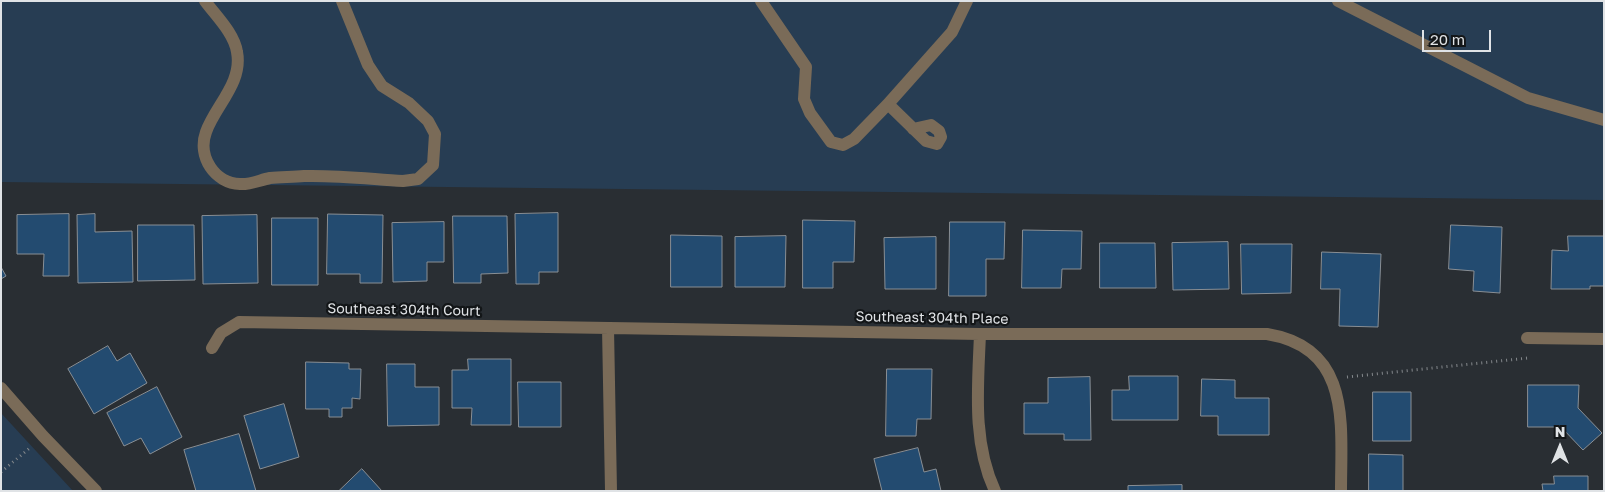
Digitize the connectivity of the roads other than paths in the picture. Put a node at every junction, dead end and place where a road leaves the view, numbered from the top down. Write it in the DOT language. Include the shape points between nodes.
graph roads {
  1 [pos="205,1"];
  2 [pos="342,1"];
  3 [pos="761,1"];
  4 [pos="967,1"];
  5 [pos="1338,1"];
  6 [pos="888,104"];
  7 [pos="1604,120"];
  8 [pos="914,129"];
  9 [pos="608,328"];
  10 [pos="980,334"];
  11 [pos="1527,338"];
  12 [pos="1604,339"];
  13 [pos="212,348"];
  14 [pos="1,388"];
  15 [pos="96,491"];
  16 [pos="611,491"];
  17 [pos="995,491"];
  18 [pos="1342,491"];
  1 -- 2 [label="street" via="230,34 237,52 236,72 228,97 212,117 205,135 210,170 222,179 240,184 308,176 418,179 433,165 435,134 428,121 409,103 382,86 368,65"];
  3 -- 6 [label="street" via="806,67 804,99 810,114 831,142 843,146 854,139"];
  4 -- 6 [label="street" via="952,32"];
  5 -- 7 [label="street" via="1528,98"];
  6 -- 8 [label="street"];
  9 -- 10 [label="street, Southeast 304th Place"];
  9 -- 13 [label="street, Southeast 304th Court" via="239,322 221,333"];
  9 -- 16 [label="street"];
  10 -- 17 [label="street" via="980,430 985,466"];
  10 -- 18 [label="street, Southeast 304th Place" via="1256,332 1286,338 1310,349 1332,379 1340,417"];
  11 -- 12 [label="street"];
  14 -- 15 [label="street"];
}
